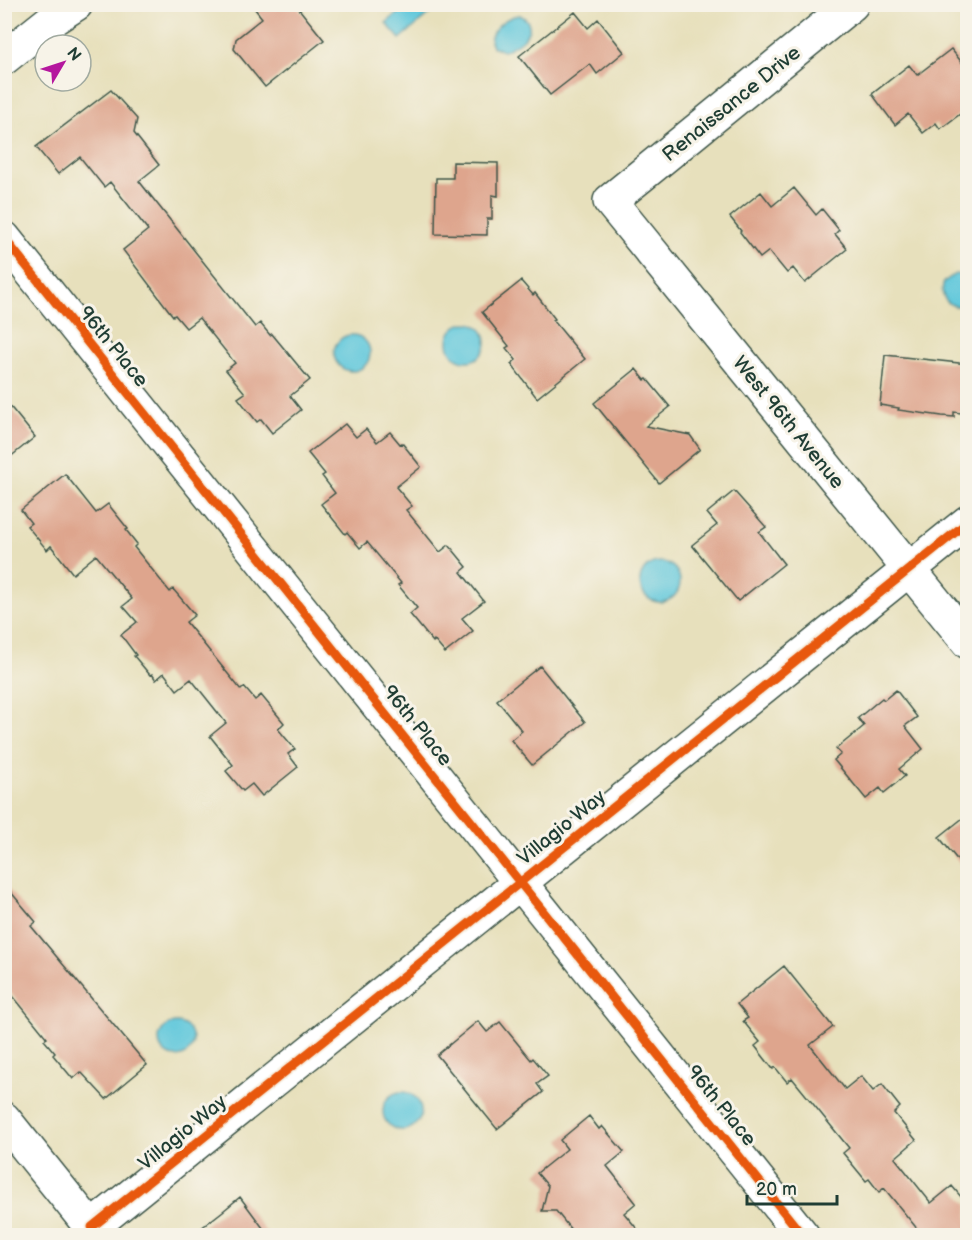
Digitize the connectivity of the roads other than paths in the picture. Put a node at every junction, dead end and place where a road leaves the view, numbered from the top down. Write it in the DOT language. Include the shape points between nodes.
graph roads {
  1 [pos="76,4"];
  2 [pos="852,4"];
  3 [pos="4,58"];
  4 [pos="610,201"];
  5 [pos="4,238"];
  6 [pos="968,522"];
  7 [pos="909,569"];
  8 [pos="968,642"];
  9 [pos="521,882"];
  10 [pos="4,1119"];
  11 [pos="95,1232"];
  12 [pos="803,1236"];
  1 -- 3 [label="street"];
  2 -- 4 [label="street, Renaissance Drive"];
  4 -- 7 [label="street, West 96th Avenue"];
  5 -- 9 [label="street, 96th Place"];
  6 -- 7 [label="street, Villagio Way"];
  7 -- 8 [label="street, West 96th Avenue"];
  7 -- 9 [label="street, Villagio Way"];
  9 -- 11 [label="street, Villagio Way"];
  9 -- 12 [label="street, 96th Place"];
  10 -- 11 [label="street"];
}
